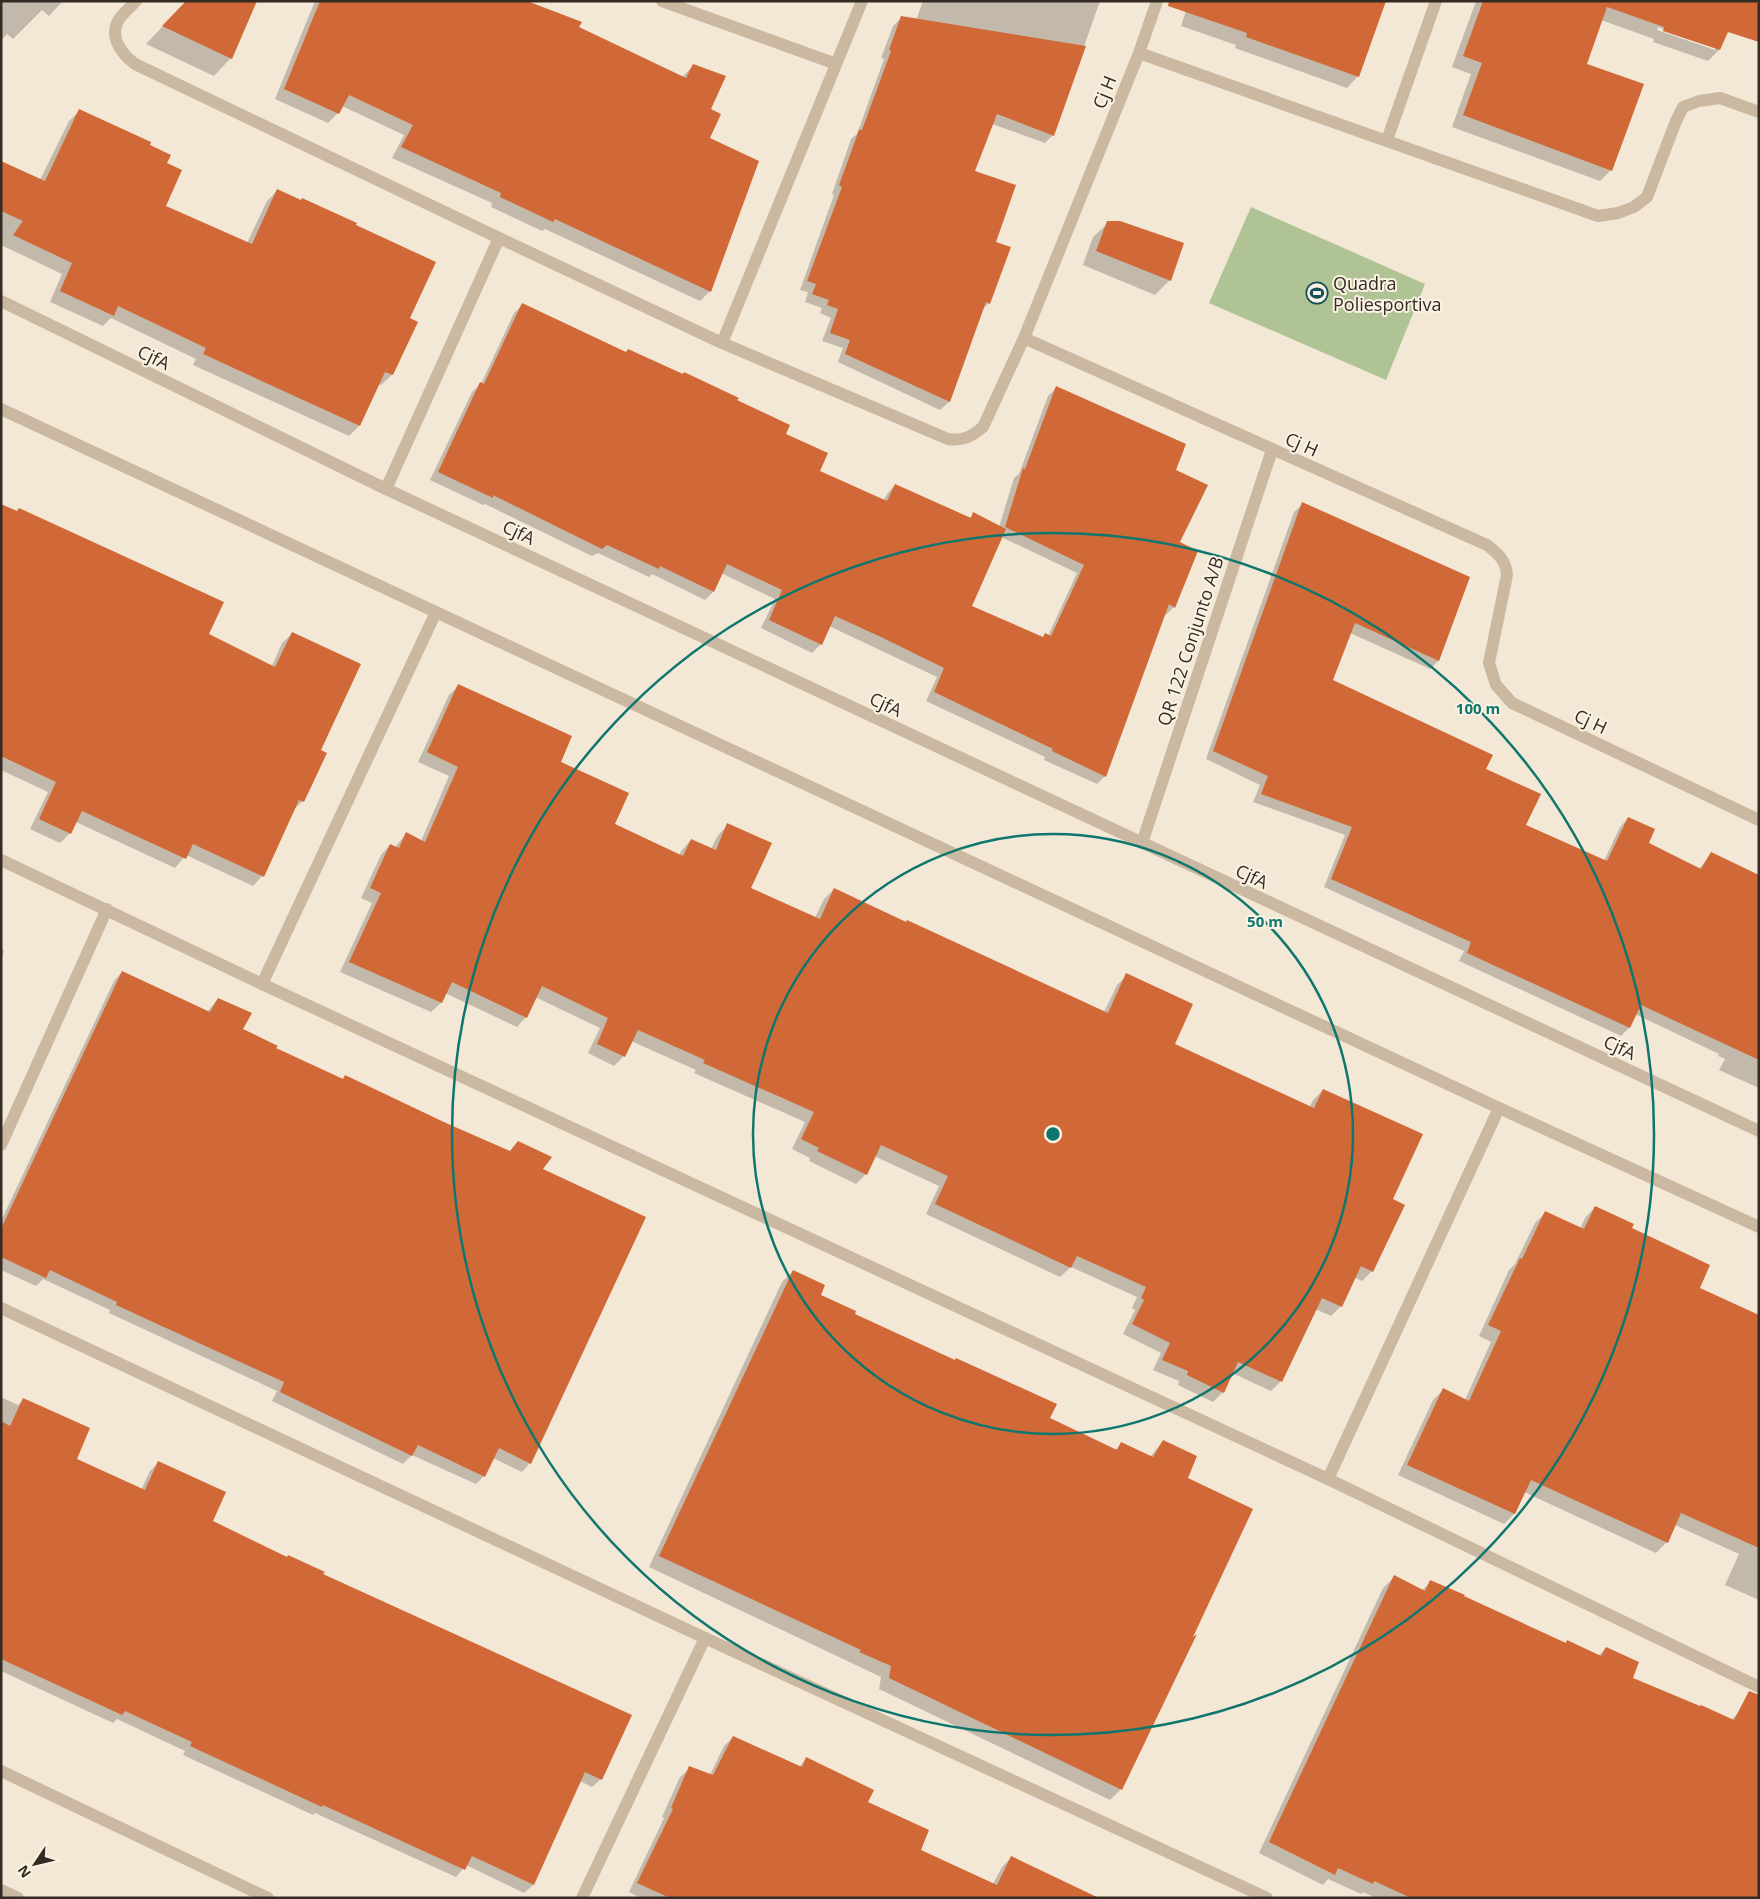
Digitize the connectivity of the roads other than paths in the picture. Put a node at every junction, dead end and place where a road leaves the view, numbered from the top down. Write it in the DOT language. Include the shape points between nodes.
graph roads {
  1 [pos="136,1"];
  2 [pos="662,1"];
  3 [pos="862,1"];
  4 [pos="1157,1"];
  5 [pos="1436,1"];
  6 [pos="1139,53"];
  7 [pos="836,64"];
  8 [pos="1759,112"];
  9 [pos="1387,140"];
  10 [pos="499,238"];
  11 [pos="1,301"];
  12 [pos="1024,338"];
  13 [pos="722,343"];
  14 [pos="1,409"];
  15 [pos="1272,450"];
  16 [pos="386,489"];
  17 [pos="436,612"];
  18 [pos="1759,820"];
  19 [pos="1142,843"];
  20 [pos="1,860"];
  21 [pos="107,909"];
  22 [pos="262,984"];
  23 [pos="1498,1108"];
  24 [pos="1759,1131"];
  25 [pos="1,1145"];
  26 [pos="1759,1227"];
  27 [pos="1,1308"];
  28 [pos="1328,1479"];
  29 [pos="705,1638"];
  30 [pos="1759,1687"];
  31 [pos="1,1771"];
  32 [pos="1,1890"];
  33 [pos="18,1898"];
  34 [pos="268,1898"];
  35 [pos="582,1898"];
  36 [pos="1267,1898"];
  1 -- 10 [label="street" via="117,23 116,38 123,55 135,64"];
  2 -- 7 [label="street"];
  3 -- 7 [label="street"];
  4 -- 6 [label="street, Cj H"];
  5 -- 9 [label="street"];
  6 -- 9 [label="street"];
  6 -- 12 [label="street, Cj H"];
  7 -- 13 [label="street"];
  8 -- 9 [label="street" via="1720,98 1683,107 1647,197 1634,207 1598,216"];
  10 -- 13 [label="street"];
  10 -- 16 [label="street"];
  11 -- 16 [label="street, CjfA"];
  12 -- 13 [label="street" via="982,427 973,436 960,441 948,440"];
  12 -- 15 [label="street, Cj H"];
  14 -- 17 [label="street"];
  15 -- 18 [label="street, Cj H" via="1487,545 1500,555 1507,575 1489,663 1496,685 1512,703"];
  15 -- 19 [label="street, QR 122 Conjunto A/B"];
  16 -- 19 [label="street, CjfA"];
  17 -- 22 [label="street"];
  17 -- 23 [label="street"];
  19 -- 24 [label="street, CjfA"];
  20 -- 21 [label="street"];
  21 -- 22 [label="street"];
  21 -- 25 [label="street"];
  22 -- 28 [label="street"];
  23 -- 26 [label="street"];
  23 -- 28 [label="street"];
  27 -- 29 [label="street"];
  28 -- 30 [label="street"];
  29 -- 35 [label="street"];
  29 -- 36 [label="street"];
  31 -- 34 [label="street"];
  32 -- 33 [label="street"];
}
